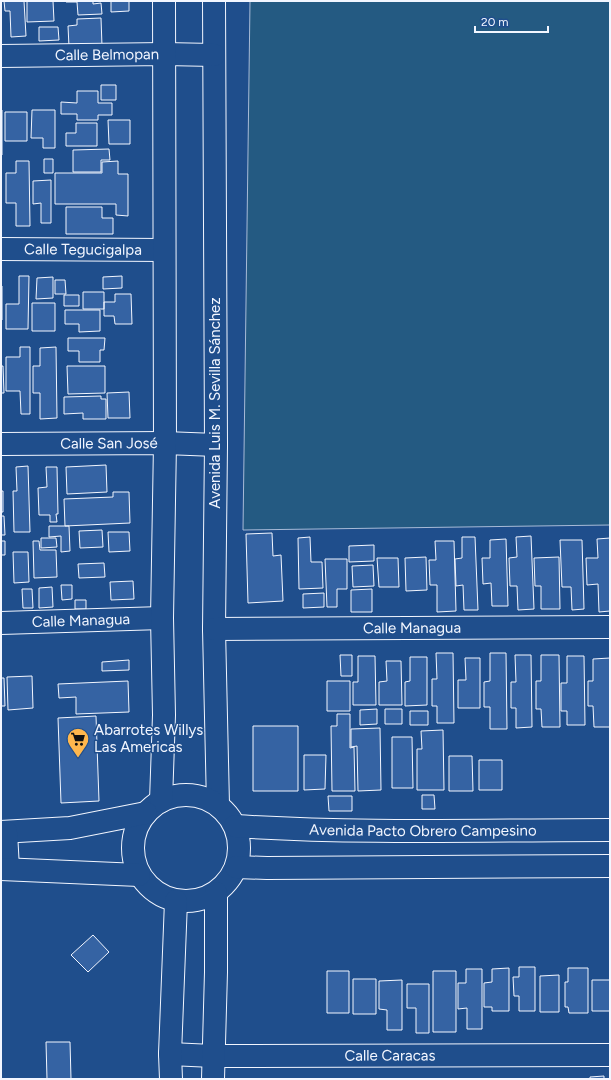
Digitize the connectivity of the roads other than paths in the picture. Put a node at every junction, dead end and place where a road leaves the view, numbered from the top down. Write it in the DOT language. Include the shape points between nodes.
graph roads {
  1 [pos="164,1"];
  2 [pos="214,1"];
  3 [pos="165,54"];
  4 [pos="214,55"];
  5 [pos="1,56"];
  6 [pos="1,249"];
  7 [pos="164,250"];
  8 [pos="165,443"];
  9 [pos="1,444"];
  10 [pos="216,445"];
  11 [pos="162,618"];
  12 [pos="1,623"];
  13 [pos="610,627"];
  14 [pos="214,629"];
  15 [pos="218,805"];
  16 [pos="154,807"];
  17 [pos="235,826"];
  18 [pos="610,830"];
  19 [pos="3,832"];
  20 [pos="610,866"];
  21 [pos="236,867"];
  22 [pos="5,869"];
  23 [pos="139,875"];
  24 [pos="216,893"];
  25 [pos="176,901"];
  26 [pos="170,1054"];
  27 [pos="610,1055"];
  28 [pos="213,1056"];
  29 [pos="171,1079"];
  30 [pos="213,1079"];
  1 -- 3 [label="street"];
  2 -- 4 [label="street, Avenida Luis M. Sevilla Sánchez"];
  3 -- 4 [label="street, Calle Belmopan"];
  3 -- 5 [label="street, Calle Belmopan"];
  3 -- 7 [label="street"];
  4 -- 10 [label="street, Avenida Luis M. Sevilla Sánchez"];
  6 -- 7 [label="street, Calle Tegucigalpa"];
  7 -- 8 [label="street"];
  8 -- 9 [label="street, Calle San José"];
  8 -- 10 [label="street, Calle San José"];
  8 -- 11 [label="street"];
  10 -- 14 [label="street, Avenida Luis M. Sevilla Sánchez"];
  11 -- 12 [label="street, Calle Managua"];
  11 -- 16 [label="street" via="164,715"];
  13 -- 14 [label="street, Calle Managua"];
  14 -- 15 [label="street, Avenida Luis M. Sevilla Sánchez"];
  15 -- 16 [label="street" via="201,797 180,795"];
  15 -- 17 [label="street"];
  16 -- 19 [label="street" via="70,828"];
  16 -- 23 [label="street" via="135,832 133,854"];
  17 -- 18 [label="street, Avenida Pacto Obrero Campesino" via="389,830"];
  17 -- 21 [label="street" via="240,847"];
  19 -- 22 [label="street"];
  20 -- 21 [label="street"];
  21 -- 24 [label="street" via="228,882"];
  22 -- 23 [label="street"];
  23 -- 25 [label="street" via="154,892"];
  24 -- 25 [label="street" via="197,901"];
  24 -- 28 [label="street"];
  25 -- 26 [label="street"];
  26 -- 28 [label="street, Calle Caracas"];
  26 -- 29 [label="street"];
  27 -- 28 [label="street, Calle Caracas"];
  28 -- 30 [label="street"];
}
